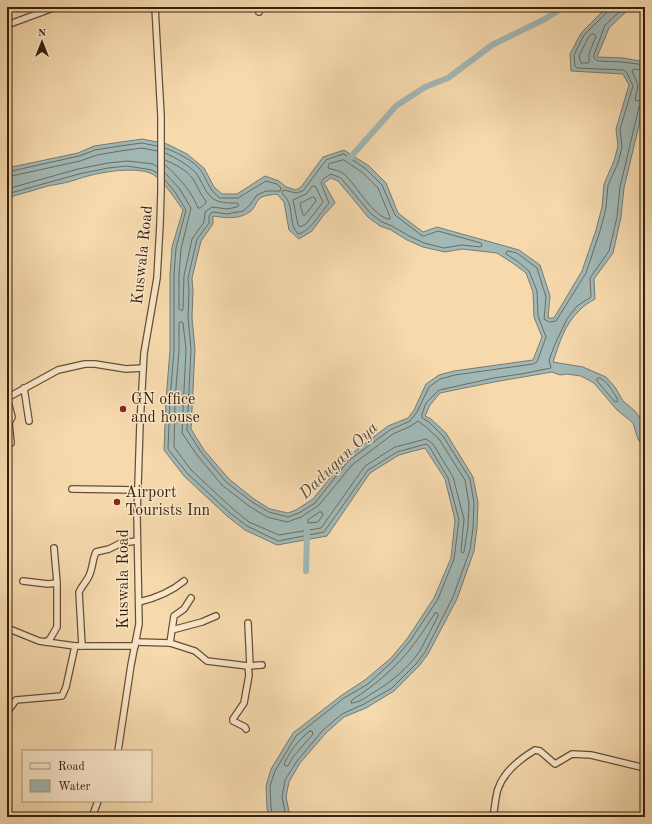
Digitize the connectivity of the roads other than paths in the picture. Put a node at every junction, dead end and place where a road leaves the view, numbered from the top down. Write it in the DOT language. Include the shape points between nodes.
graph roads {
  1 [pos="56,7"];
  2 [pos="155,7"];
  3 [pos="7,25"];
  4 [pos="143,368"];
  5 [pos="24,388"];
  6 [pos="7,398"];
  7 [pos="29,421"];
  8 [pos="11,443"];
  9 [pos="72,489"];
  10 [pos="138,490"];
  11 [pos="138,541"];
  12 [pos="54,548"];
  13 [pos="184,581"];
  14 [pos="23,582"];
  15 [pos="57,583"];
  16 [pos="191,598"];
  17 [pos="139,602"];
  18 [pos="216,616"];
  19 [pos="248,623"];
  20 [pos="7,628"];
  21 [pos="172,630"];
  22 [pos="46,642"];
  23 [pos="170,643"];
  24 [pos="135,644"];
  25 [pos="75,646"];
  26 [pos="82,646"];
  27 [pos="262,665"];
  28 [pos="249,666"];
  29 [pos="7,712"];
  30 [pos="246,730"];
  31 [pos="118,750"];
  32 [pos="645,768"];
  33 [pos="98,802"];
  34 [pos="92,817"];
  35 [pos="493,817"];
  1 -- 3 [label="street"];
  2 -- 4 [label="street, Kuswala Road" via="161,116 161,192 157,278"];
  4 -- 5 [label="street" via="126,369 85,364 58,370"];
  4 -- 10 [label="street, Kuswala Road"];
  5 -- 6 [label="street"];
  5 -- 7 [label="street"];
  6 -- 8 [label="street" via="12,417 9,423"];
  9 -- 10 [label="street"];
  10 -- 11 [label="street, Kuswala Road"];
  11 -- 17 [label="street, Kuswala Road"];
  11 -- 26 [label="street" via="121,543 96,552 89,577 79,592"];
  12 -- 15 [label="street"];
  13 -- 17 [label="street" via="174,589"];
  14 -- 15 [label="street"];
  15 -- 22 [label="street" via="57,627"];
  16 -- 21 [label="street" via="184,609 174,616"];
  17 -- 24 [label="street, Kuswala Road" via="139,624"];
  18 -- 21 [label="street"];
  19 -- 28 [label="street"];
  20 -- 22 [label="street" via="39,642"];
  21 -- 23 [label="street"];
  22 -- 25 [label="street"];
  23 -- 24 [label="street"];
  23 -- 28 [label="street" via="195,651 207,661"];
  24 -- 26 [label="street"];
  24 -- 31 [label="street, Kuswala Road"];
  25 -- 26 [label="street"];
  25 -- 29 [label="street" via="62,696 16,700"];
  27 -- 28 [label="street"];
  28 -- 30 [label="street" via="244,703 233,719"];
  32 -- 35 [label="street" via="591,755 572,754 555,764 540,751 535,750 506,774 498,788"];
  33 -- 34 [label="street"];
}
